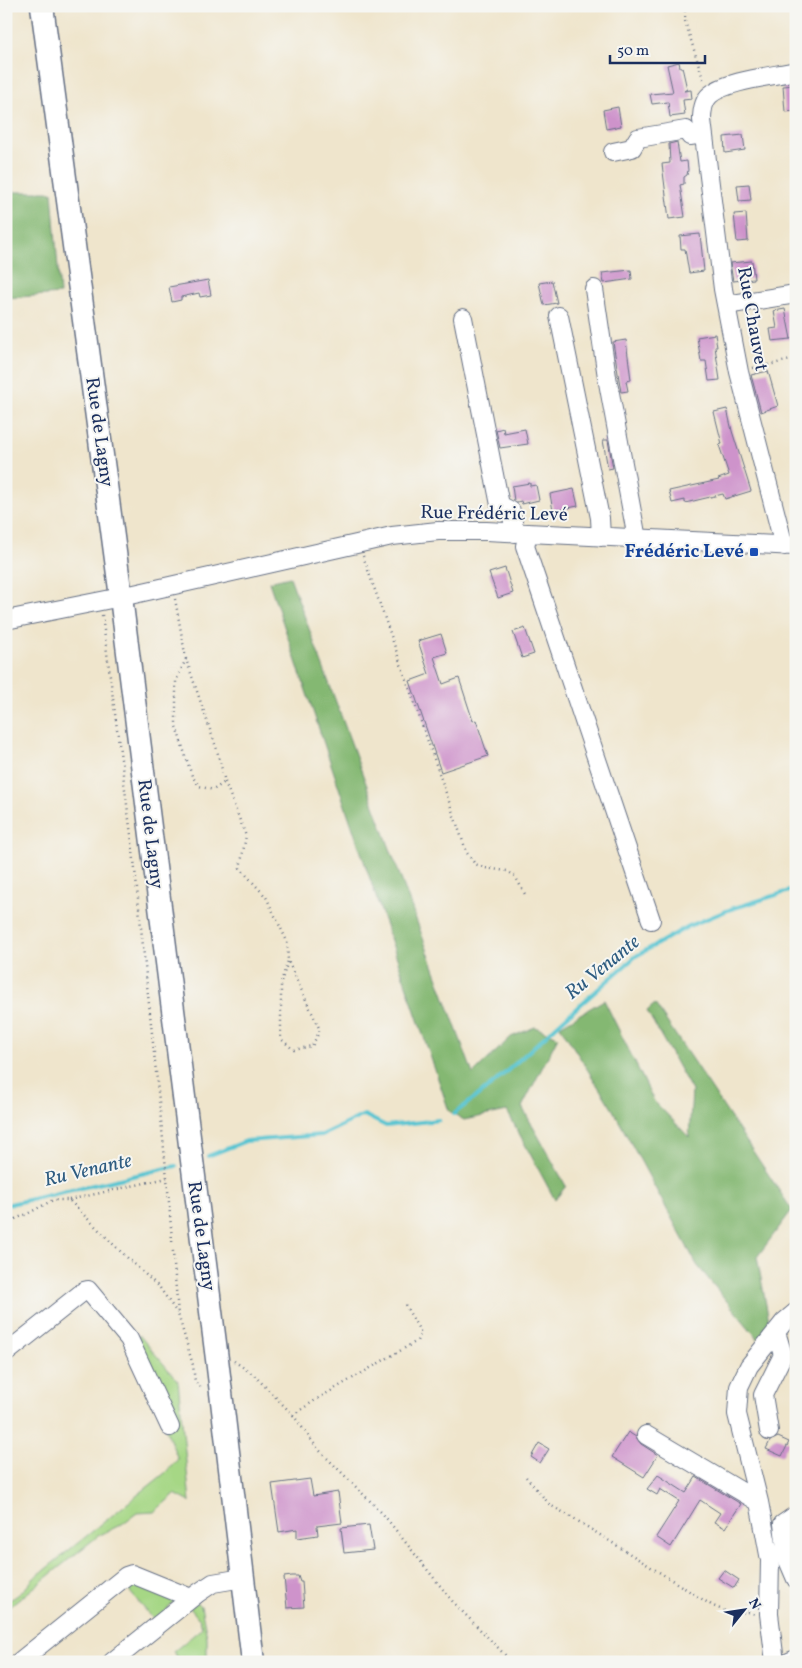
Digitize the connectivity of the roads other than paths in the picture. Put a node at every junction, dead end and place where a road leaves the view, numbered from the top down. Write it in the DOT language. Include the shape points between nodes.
graph roads {
  1 [pos="42,6"];
  2 [pos="796,71"];
  3 [pos="702,127"];
  4 [pos="638,131"];
  5 [pos="613,152"];
  6 [pos="594,289"];
  7 [pos="796,294"];
  8 [pos="726,305"];
  9 [pos="559,316"];
  10 [pos="463,318"];
  11 [pos="521,533"];
  12 [pos="601,537"];
  13 [pos="637,539"];
  14 [pos="790,546"];
  15 [pos="111,599"];
  16 [pos="6,620"];
  17 [pos="651,920"];
  18 [pos="796,1312"];
  19 [pos="776,1332"];
  20 [pos="6,1353"];
  21 [pos="170,1427"];
  22 [pos="769,1431"];
  23 [pos="646,1435"];
  24 [pos="759,1502"];
  25 [pos="796,1514"];
  26 [pos="778,1559"];
  27 [pos="242,1578"];
  28 [pos="796,1579"];
  29 [pos="191,1598"];
  30 [pos="796,1659"];
  31 [pos="19,1662"];
  32 [pos="112,1662"];
  33 [pos="253,1662"];
  34 [pos="775,1662"];
  35 [pos="790,1662"];
  1 -- 15 [label="main road, Rue de Lagny"];
  2 -- 3 [label="street, Rue Chauvet" via="720,87 708,96 702,110"];
  3 -- 4 [label="street"];
  3 -- 5 [label="street" via="690,136 686,130 638,138 632,148"];
  3 -- 8 [label="street, Rue Chauvet"];
  6 -- 13 [label="street"];
  7 -- 8 [label="street"];
  8 -- 14 [label="street, Rue Chauvet" via="739,372"];
  9 -- 12 [label="street" via="600,518"];
  10 -- 11 [label="street" via="500,504 511,511"];
  11 -- 12 [label="street, Rue Frédéric Levé"];
  11 -- 15 [label="street, Rue Frédéric Levé" via="438,531 392,536"];
  11 -- 17 [label="street"];
  12 -- 13 [label="street, Rue Frédéric Levé"];
  13 -- 14 [label="street, Rue Frédéric Levé"];
  15 -- 16 [label="street, Rue Frédéric Levé"];
  15 -- 27 [label="main road, Rue de Lagny" via="217,1359"];
  18 -- 19 [label="street"];
  19 -- 22 [label="street" via="783,1355 763,1395"];
  19 -- 24 [label="street" via="749,1366 739,1387 737,1414"];
  20 -- 21 [label="street" via="88,1290 129,1339"];
  23 -- 24 [label="street"];
  24 -- 26 [label="street"];
  25 -- 26 [label="street" via="783,1524"];
  26 -- 28 [label="street"];
  26 -- 34 [label="street" via="769,1614"];
  27 -- 29 [label="street" via="213,1583"];
  27 -- 33 [label="main road, Rue de Lagny"];
  29 -- 31 [label="street" via="132,1574 126,1576"];
  29 -- 32 [label="street"];
  30 -- 35 [label="street"];
}
